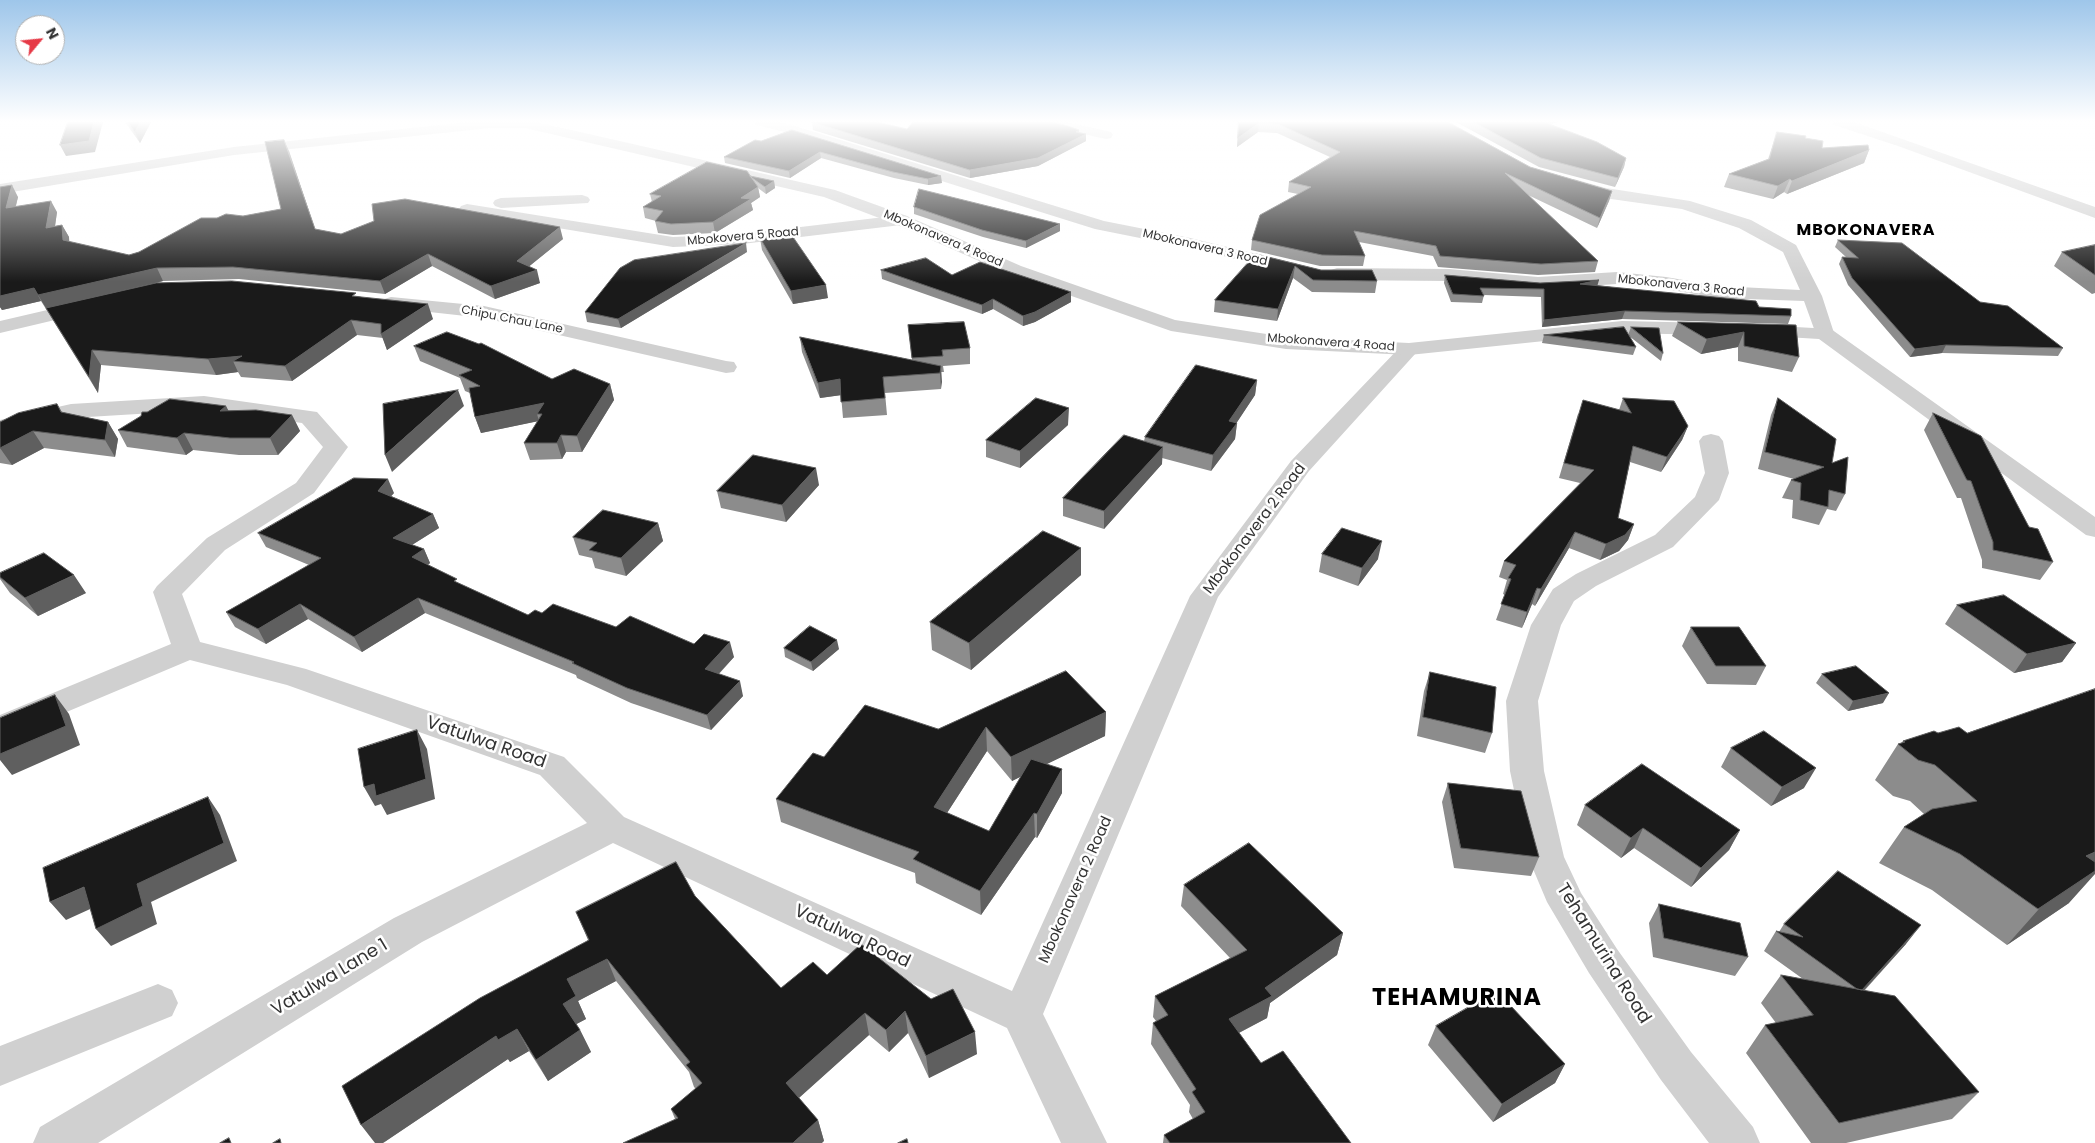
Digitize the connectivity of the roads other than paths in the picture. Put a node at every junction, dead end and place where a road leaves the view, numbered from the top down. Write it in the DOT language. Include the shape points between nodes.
graph roads {
  1 [pos="84,175"];
  2 [pos="753,175"];
  3 [pos="940,175"];
  4 [pos="1990,175"];
  5 [pos="2020,175"];
  6 [pos="1560,180"];
  7 [pos="0,189"];
  8 [pos="2048,197"];
  9 [pos="582,200"];
  10 [pos="2095,213"];
  11 [pos="900,220"];
  12 [pos="1812,296"];
  13 [pos="376,301"];
  14 [pos="106,302"];
  15 [pos="0,326"];
  16 [pos="1824,333"];
  17 [pos="1409,349"];
  18 [pos="726,367"];
  19 [pos="0,427"];
  20 [pos="1711,441"];
  21 [pos="2095,529"];
  22 [pos="188,649"];
  23 [pos="0,728"];
  24 [pos="612,827"];
  25 [pos="158,1003"];
  26 [pos="1022,1015"];
  27 [pos="0,1066"];
  28 [pos="56,1143"];
  29 [pos="1084,1143"];
  30 [pos="1736,1143"];
  1 -- 7 [label="street, Mbokonavera 4 Road"];
  2 -- 11 [label="street, Mbokonavera 4 Road" via="829,193"];
  3 -- 12 [label="street, Mbokonavera 3 Road" via="1101,225 1315,273 1449,276 1538,283 1617,278 1718,292"];
  4 -- 8 [label="street"];
  5 -- 8 [label="street"];
  6 -- 12 [label="street" via="1604,193 1684,204 1745,224 1790,248"];
  8 -- 10 [label="street"];
  9 -- 11 [label="street, Mbokovera 5 Road" via="510,201 467,209 673,242 742,239"];
  11 -- 17 [label="street, Mbokonavera 4 Road" via="1015,270 1171,325 1286,343"];
  12 -- 16 [label="street"];
  13 -- 18 [label="street, Chipu Chau Lane" via="484,312"];
  14 -- 15 [label="street"];
  16 -- 17 [label="street" via="1622,327"];
  16 -- 21 [label="street"];
  17 -- 26 [label="street, Mbokonavera 2 Road" via="1300,466 1204,596"];
  19 -- 22 [label="street" via="71,411 204,403 308,417 336,447 305,488 216,544 167,592"];
  20 -- 30 [label="street, Tehamurina Road" via="1717,473 1706,500 1664,541 1563,595 1546,625 1522,702 1527,772 1546,858 1566,902 1676,1066"];
  22 -- 23 [label="street"];
  22 -- 24 [label="street, Vatulwa Road" via="295,676 552,766"];
  24 -- 26 [label="street, Vatulwa Road"];
  24 -- 28 [label="street, Vatulwa Lane 1" via="408,930"];
  25 -- 27 [label="street"];
  26 -- 29 [label="street"];
}
